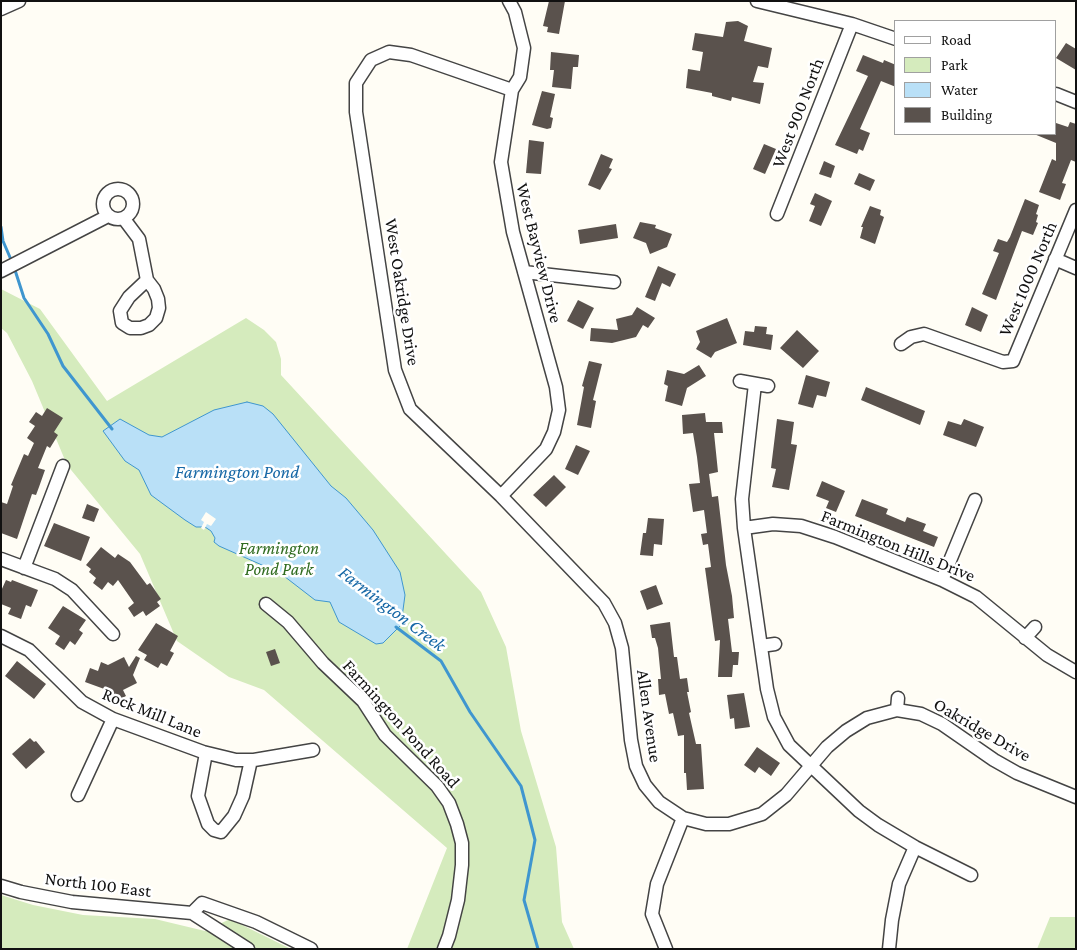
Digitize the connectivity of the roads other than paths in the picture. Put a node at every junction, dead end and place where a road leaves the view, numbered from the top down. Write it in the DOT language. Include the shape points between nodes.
graph roads {
  1 [pos="19,1"];
  2 [pos="509,1"];
  3 [pos="757,1"];
  4 [pos="1,9"];
  5 [pos="852,24"];
  6 [pos="894,38"];
  7 [pos="512,90"];
  8 [pos="1057,94"];
  9 [pos="1076,102"];
  10 [pos="1076,210"];
  11 [pos="777,214"];
  12 [pos="108,216"];
  13 [pos="124,219"];
  14 [pos="1055,259"];
  15 [pos="1076,268"];
  16 [pos="5,270"];
  17 [pos="524,272"];
  18 [pos="147,280"];
  19 [pos="614,282"];
  20 [pos="901,344"];
  21 [pos="740,381"];
  22 [pos="63,466"];
  23 [pos="501,496"];
  24 [pos="974,500"];
  25 [pos="744,528"];
  26 [pos="1,559"];
  27 [pos="24,568"];
  28 [pos="942,580"];
  29 [pos="266,604"];
  30 [pos="1035,627"];
  31 [pos="113,634"];
  32 [pos="1,636"];
  33 [pos="1026,638"];
  34 [pos="775,644"];
  35 [pos="761,646"];
  36 [pos="1076,672"];
  37 [pos="114,719"];
  38 [pos="313,750"];
  39 [pos="206,753"];
  40 [pos="251,760"];
  41 [pos="810,765"];
  42 [pos="78,795"];
  43 [pos="1076,797"];
  44 [pos="683,818"];
  45 [pos="915,847"];
  46 [pos="971,875"];
  47 [pos="1,886"];
  48 [pos="192,913"];
  49 [pos="248,949"];
  50 [pos="311,949"];
  51 [pos="444,949"];
  52 [pos="666,949"];
  53 [pos="889,949"];
  1 -- 4 [label="street"];
  2 -- 7 [label="street, West Bayview Drive" via="524,48 520,77"];
  3 -- 5 [label="street"];
  5 -- 6 [label="street"];
  5 -- 11 [label="street, West 900 North"];
  7 -- 17 [label="street, West Bayview Drive" via="501,162 513,232"];
  7 -- 23 [label="street, West Oakridge Drive" via="411,55 389,52 371,60 356,83 356,112 396,370 410,409"];
  8 -- 9 [label="street"];
  10 -- 14 [label="street, West 1000 North"];
  12 -- 13 [label="street" via="115,220"];
  12 -- 13 [label="street" via="103,206 105,196 119,189 128,192 134,201 132,212"];
  12 -- 16 [label="street"];
  13 -- 18 [label="street" via="139,239"];
  14 -- 15 [label="street"];
  14 -- 20 [label="street, West 1000 North" via="1013,361 988,358 924,334"];
  17 -- 19 [label="street"];
  17 -- 23 [label="street, West Bayview Drive" via="556,387 559,410 546,449"];
  21 -- 25 [label="street" via="761,385 742,499"];
  22 -- 27 [label="street"];
  23 -- 44 [label="street, Allen Avenue" via="583,580 612,616 622,648 636,766 645,785 659,802"];
  24 -- 28 [label="street"];
  25 -- 28 [label="street, Farmington Hills Drive" via="774,524 801,526"];
  25 -- 35 [label="street"];
  26 -- 27 [label="street"];
  27 -- 31 [label="street" via="55,579 72,590"];
  28 -- 33 [label="street, Farmington Hills Drive" via="976,597"];
  29 -- 51 [label="street, Farmington Pond Road" via="288,622 323,663 363,701 385,735 437,786 449,803 462,843 462,866 458,900"];
  30 -- 33 [label="street"];
  32 -- 37 [label="street, Rock Mill Lane" via="29,650 82,702"];
  33 -- 36 [label="street, Farmington Hills Drive"];
  34 -- 35 [label="street"];
  35 -- 41 [label="street" via="774,717 789,745"];
  37 -- 39 [label="street, Rock Mill Lane"];
  37 -- 42 [label="street"];
  38 -- 40 [label="street, Rock Mill Lane"];
  39 -- 40 [label="street, Rock Mill Lane"];
  39 -- 40 [label="street" via="198,796 208,824 221,832 234,816 243,796"];
  41 -- 43 [label="street, Oakridge Drive" via="846,731 897,704 942,724 1017,773"];
  41 -- 44 [label="street, Allen Avenue" via="786,795 762,814 729,824 706,824"];
  41 -- 45 [label="street" via="859,811"];
  44 -- 52 [label="street" via="657,884 652,914"];
  45 -- 46 [label="street"];
  45 -- 53 [label="street" via="899,884"];
  47 -- 48 [label="street, North 100 East" via="72,902"];
  48 -- 49 [label="street"];
  48 -- 50 [label="street" via="202,903 256,922"];
}
